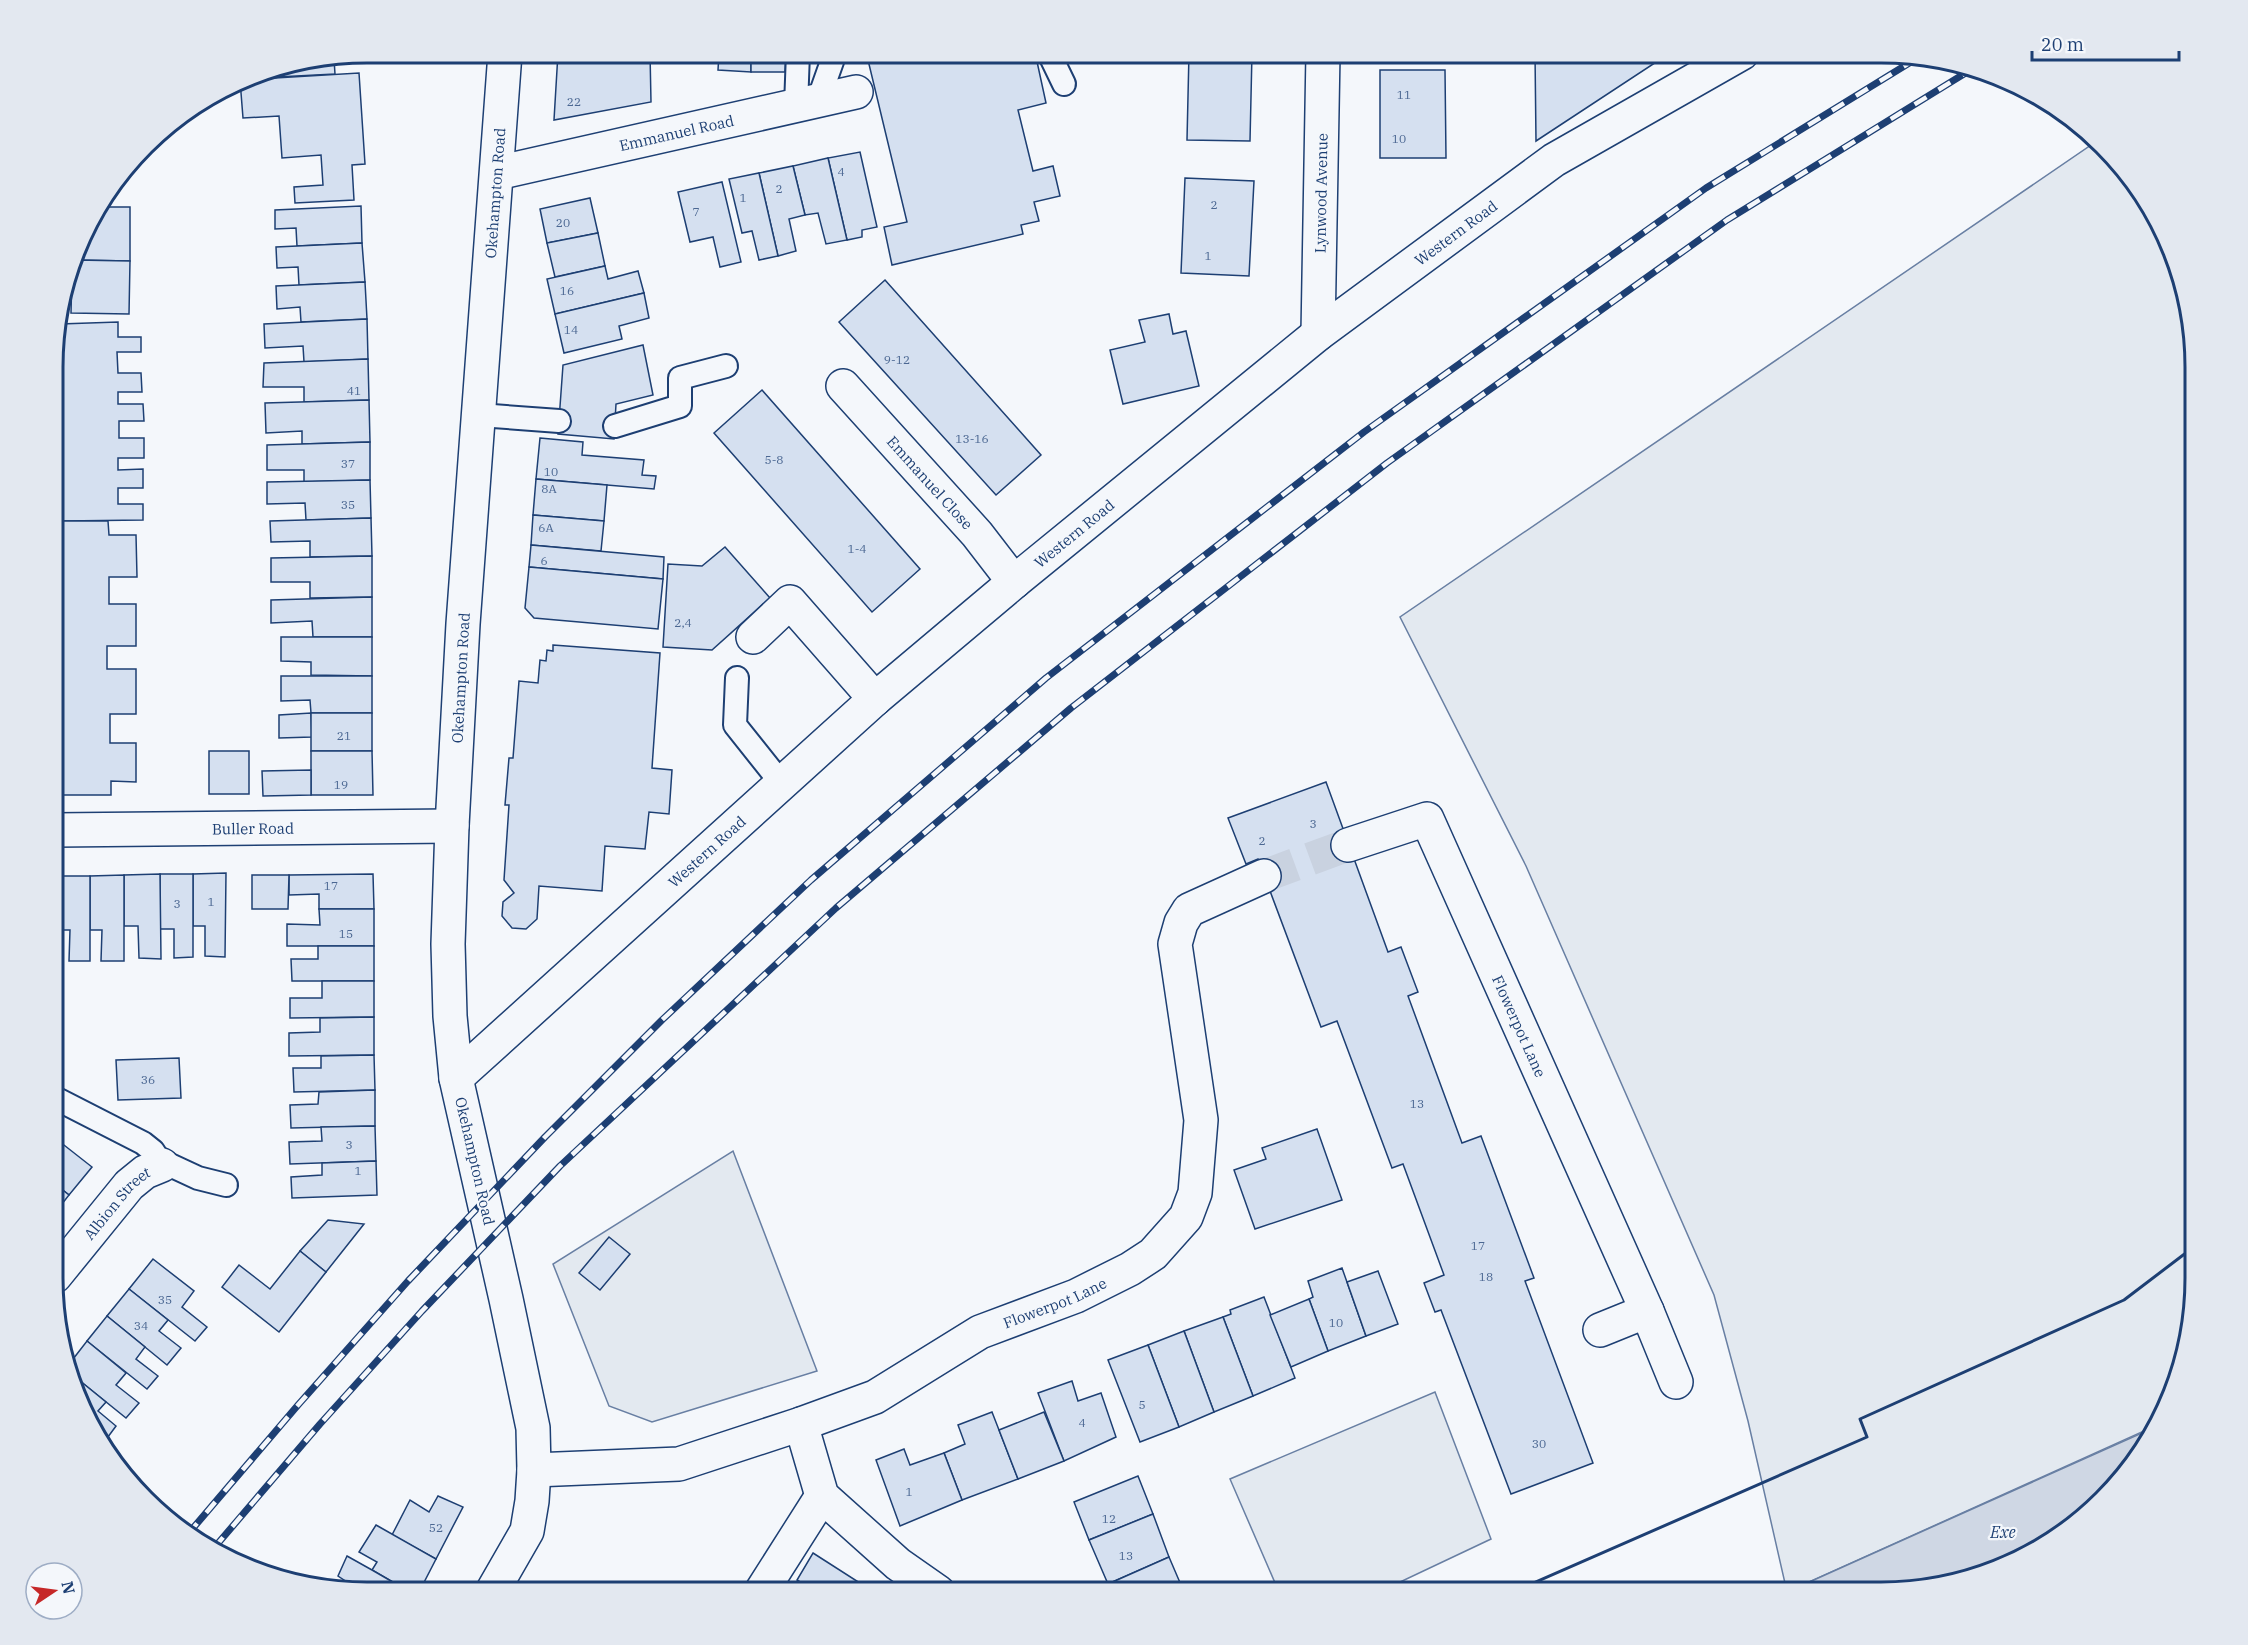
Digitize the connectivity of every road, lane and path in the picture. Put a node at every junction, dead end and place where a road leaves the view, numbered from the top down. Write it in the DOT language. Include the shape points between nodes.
graph roads {
  1 [pos="504,63"];
  2 [pos="800,63"];
  3 [pos="829,63"];
  4 [pos="1054,63"];
  5 [pos="1323,63"];
  6 [pos="1724,63"];
  7 [pos="1064,84"];
  8 [pos="856,92"];
  9 [pos="807,103"];
  10 [pos="497,173"];
  11 [pos="1317,334"];
  12 [pos="726,366"];
  13 [pos="843,386"];
  14 [pos="479,415"];
  15 [pos="559,421"];
  16 [pos="615,426"];
  17 [pos="1014,582"];
  18 [pos="753,637"];
  19 [pos="736,678"];
  20 [pos="875,699"];
  21 [pos="782,784"];
  22 [pos="452,826"];
  23 [pos="63,830"];
  24 [pos="1348,845"];
  25 [pos="1264,876"];
  26 [pos="456,1078"];
  27 [pos="63,1102"];
  28 [pos="162,1165"];
  29 [pos="226,1185"];
  30 [pos="63,1266"];
  31 [pos="1647,1311"];
  32 [pos="1600,1330"];
  33 [pos="1676,1382"];
  34 [pos="801,1424"];
  35 [pos="534,1470"];
  36 [pos="822,1496"];
  37 [pos="498,1582"];
  38 [pos="767,1582"];
  39 [pos="919,1582"];
  1 -- 10 [label="street, Okehampton Road"];
  2 -- 9 [label="lane"];
  3 -- 9 [label="lane"];
  4 -- 7 [label="lane"];
  5 -- 11 [label="street, Lynwood Avenue"];
  6 -- 11 [label="street, Western Road" via="1554,160"];
  8 -- 9 [label="street, Emmanuel Road"];
  9 -- 10 [label="street, Emmanuel Road"];
  10 -- 14 [label="street, Okehampton Road"];
  11 -- 17 [label="street, Western Road"];
  12 -- 16 [label="lane" via="680,378 680,406"];
  13 -- 17 [label="street, Emmanuel Close" via="977,534"];
  14 -- 15 [label="lane"];
  14 -- 22 [label="street, Okehampton Road"];
  17 -- 20 [label="street, Western Road"];
  18 -- 20 [label="street" via="790,602"];
  19 -- 21 [label="lane" via="735,725"];
  20 -- 21 [label="street, Western Road"];
  21 -- 26 [label="street, Western Road"];
  22 -- 23 [label="street, Buller Road"];
  22 -- 26 [label="street, Okehampton Road" via="448,944"];
  24 -- 31 [label="street, Flowerpot Lane" via="1427,819"];
  25 -- 34 [label="street, Flowerpot Lane" via="1189,910 1175,944 1201,1120 1194,1193 1186,1216 1174,1233 1153,1254 1121,1274 1076,1296 980,1332 875,1397"];
  26 -- 35 [label="street, Okehampton Road" via="533,1428"];
  27 -- 28 [label="lane" via="143,1143"];
  28 -- 29 [label="lane"];
  28 -- 30 [label="street, Albion Street" via="129,1185"];
  31 -- 32 [label="street"];
  31 -- 33 [label="street, Flowerpot Lane"];
  34 -- 35 [label="street, Flowerpot Lane" via="679,1464"];
  34 -- 36 [label="street"];
  35 -- 37 [label="street, Okehampton Road" via="527,1531"];
  36 -- 38 [label="street"];
  36 -- 39 [label="street"];
}
